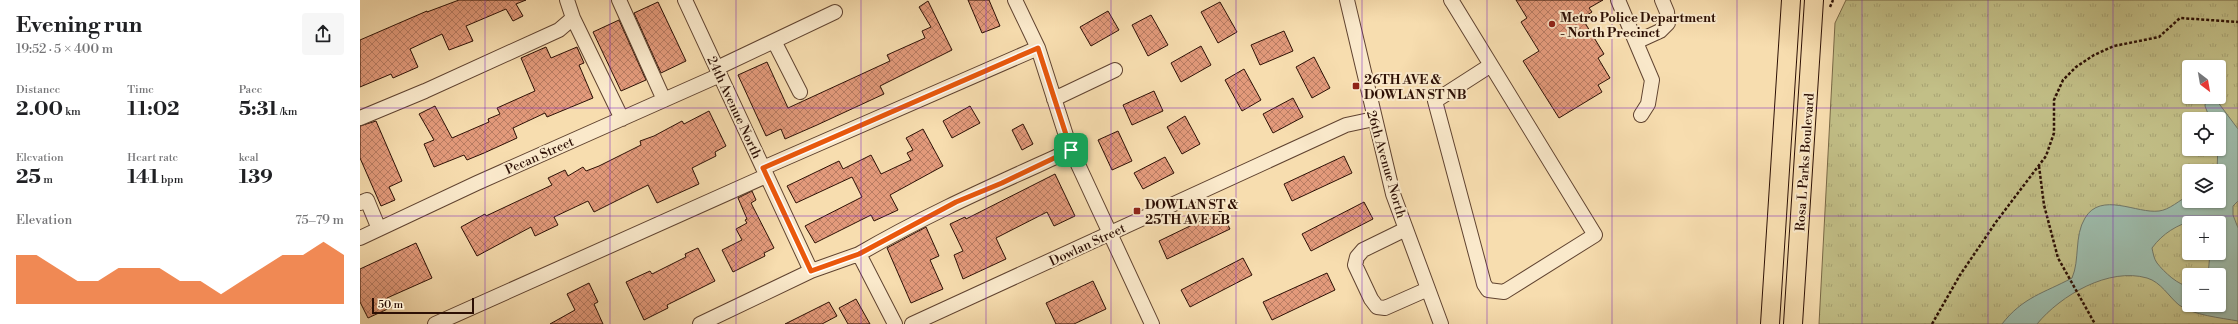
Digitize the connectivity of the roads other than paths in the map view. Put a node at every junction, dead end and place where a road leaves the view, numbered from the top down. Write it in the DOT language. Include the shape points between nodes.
graph roads {
  1 [pos="567,0"];
  2 [pos="618,0"];
  3 [pos="685,0"];
  4 [pos="1015,0"];
  5 [pos="1347,0"];
  6 [pos="1452,0"];
  7 [pos="1618,0"];
  8 [pos="1662,0"];
  9 [pos="1814,0"];
  10 [pos="1827,0"];
  11 [pos="1792,3"];
  12 [pos="836,12"];
  13 [pos="573,18"];
  14 [pos="1813,34"];
  15 [pos="774,41"];
  16 [pos="1636,42"];
  17 [pos="1038,48"];
  18 [pos="1491,65"];
  19 [pos="1116,70"];
  20 [pos="718,71"];
  21 [pos="800,92"];
  22 [pos="1054,99"];
  23 [pos="664,100"];
  24 [pos="1641,115"];
  25 [pos="360,118"];
  26 [pos="622,119"];
  27 [pos="1374,119"];
  28 [pos="1071,150"];
  29 [pos="765,172"];
  30 [pos="360,203"];
  31 [pos="379,229"];
  32 [pos="1406,229"];
  33 [pos="1109,234"];
  34 [pos="360,238"];
  35 [pos="859,254"];
  36 [pos="811,271"];
  37 [pos="1428,289"];
  38 [pos="435,324"];
  39 [pos="700,324"];
  40 [pos="895,324"];
  41 [pos="912,324"];
  42 [pos="1152,324"];
  43 [pos="1441,324"];
  44 [pos="1770,324"];
  45 [pos="1793,324"];
  1 -- 13 [label="street"];
  2 -- 23 [label="street"];
  3 -- 20 [label="street, 24th Avenue North"];
  4 -- 17 [label="street"];
  5 -- 27 [label="street, 26th Avenue North"];
  6 -- 18 [label="street"];
  7 -- 16 [label="street"];
  8 -- 16 [label="street" via="1668,23 1660,31"];
  9 -- 14 [label="main road, Rosa L Parks Boulevard"];
  10 -- 14 [label="main road"];
  11 -- 44 [label="main road, Rosa L Parks Boulevard"];
  12 -- 15 [label="street, Pecan Street"];
  13 -- 25 [label="street" via="559,30"];
  13 -- 26 [label="street"];
  14 -- 45 [label="main road, Rosa L Parks Boulevard"];
  15 -- 20 [label="street, Pecan Street"];
  15 -- 21 [label="street"];
  16 -- 24 [label="street" via="1652,80 1648,104"];
  17 -- 22 [label="street"];
  17 -- 29 [label="street"];
  18 -- 18 [label="street" via="1595,234 1504,292 1488,290 1484,284 1435,101"];
  19 -- 22 [label="street"];
  20 -- 23 [label="street, Pecan Street"];
  20 -- 29 [label="street, 24th Avenue North"];
  22 -- 28 [label="street"];
  23 -- 26 [label="street, Pecan Street"];
  26 -- 31 [label="street, Pecan Street"];
  27 -- 32 [label="street, 26th Avenue North" via="1393,194"];
  27 -- 33 [label="street, Dowlan Street" via="1346,125"];
  28 -- 33 [label="street"];
  28 -- 35 [label="street" via="956,202"];
  29 -- 36 [label="street, 24th Avenue North"];
  29 -- 38 [label="street"];
  30 -- 31 [label="street" via="367,200"];
  31 -- 34 [label="street, Pecan Street"];
  32 -- 37 [label="street, 26th Avenue North"];
  32 -- 37 [label="street" via="1363,250 1355,265 1377,307 1385,308"];
  33 -- 41 [label="street, Dowlan Street"];
  33 -- 42 [label="street"];
  35 -- 36 [label="street"];
  35 -- 40 [label="street"];
  36 -- 39 [label="street"];
  37 -- 43 [label="street, 26th Avenue North"];
}
